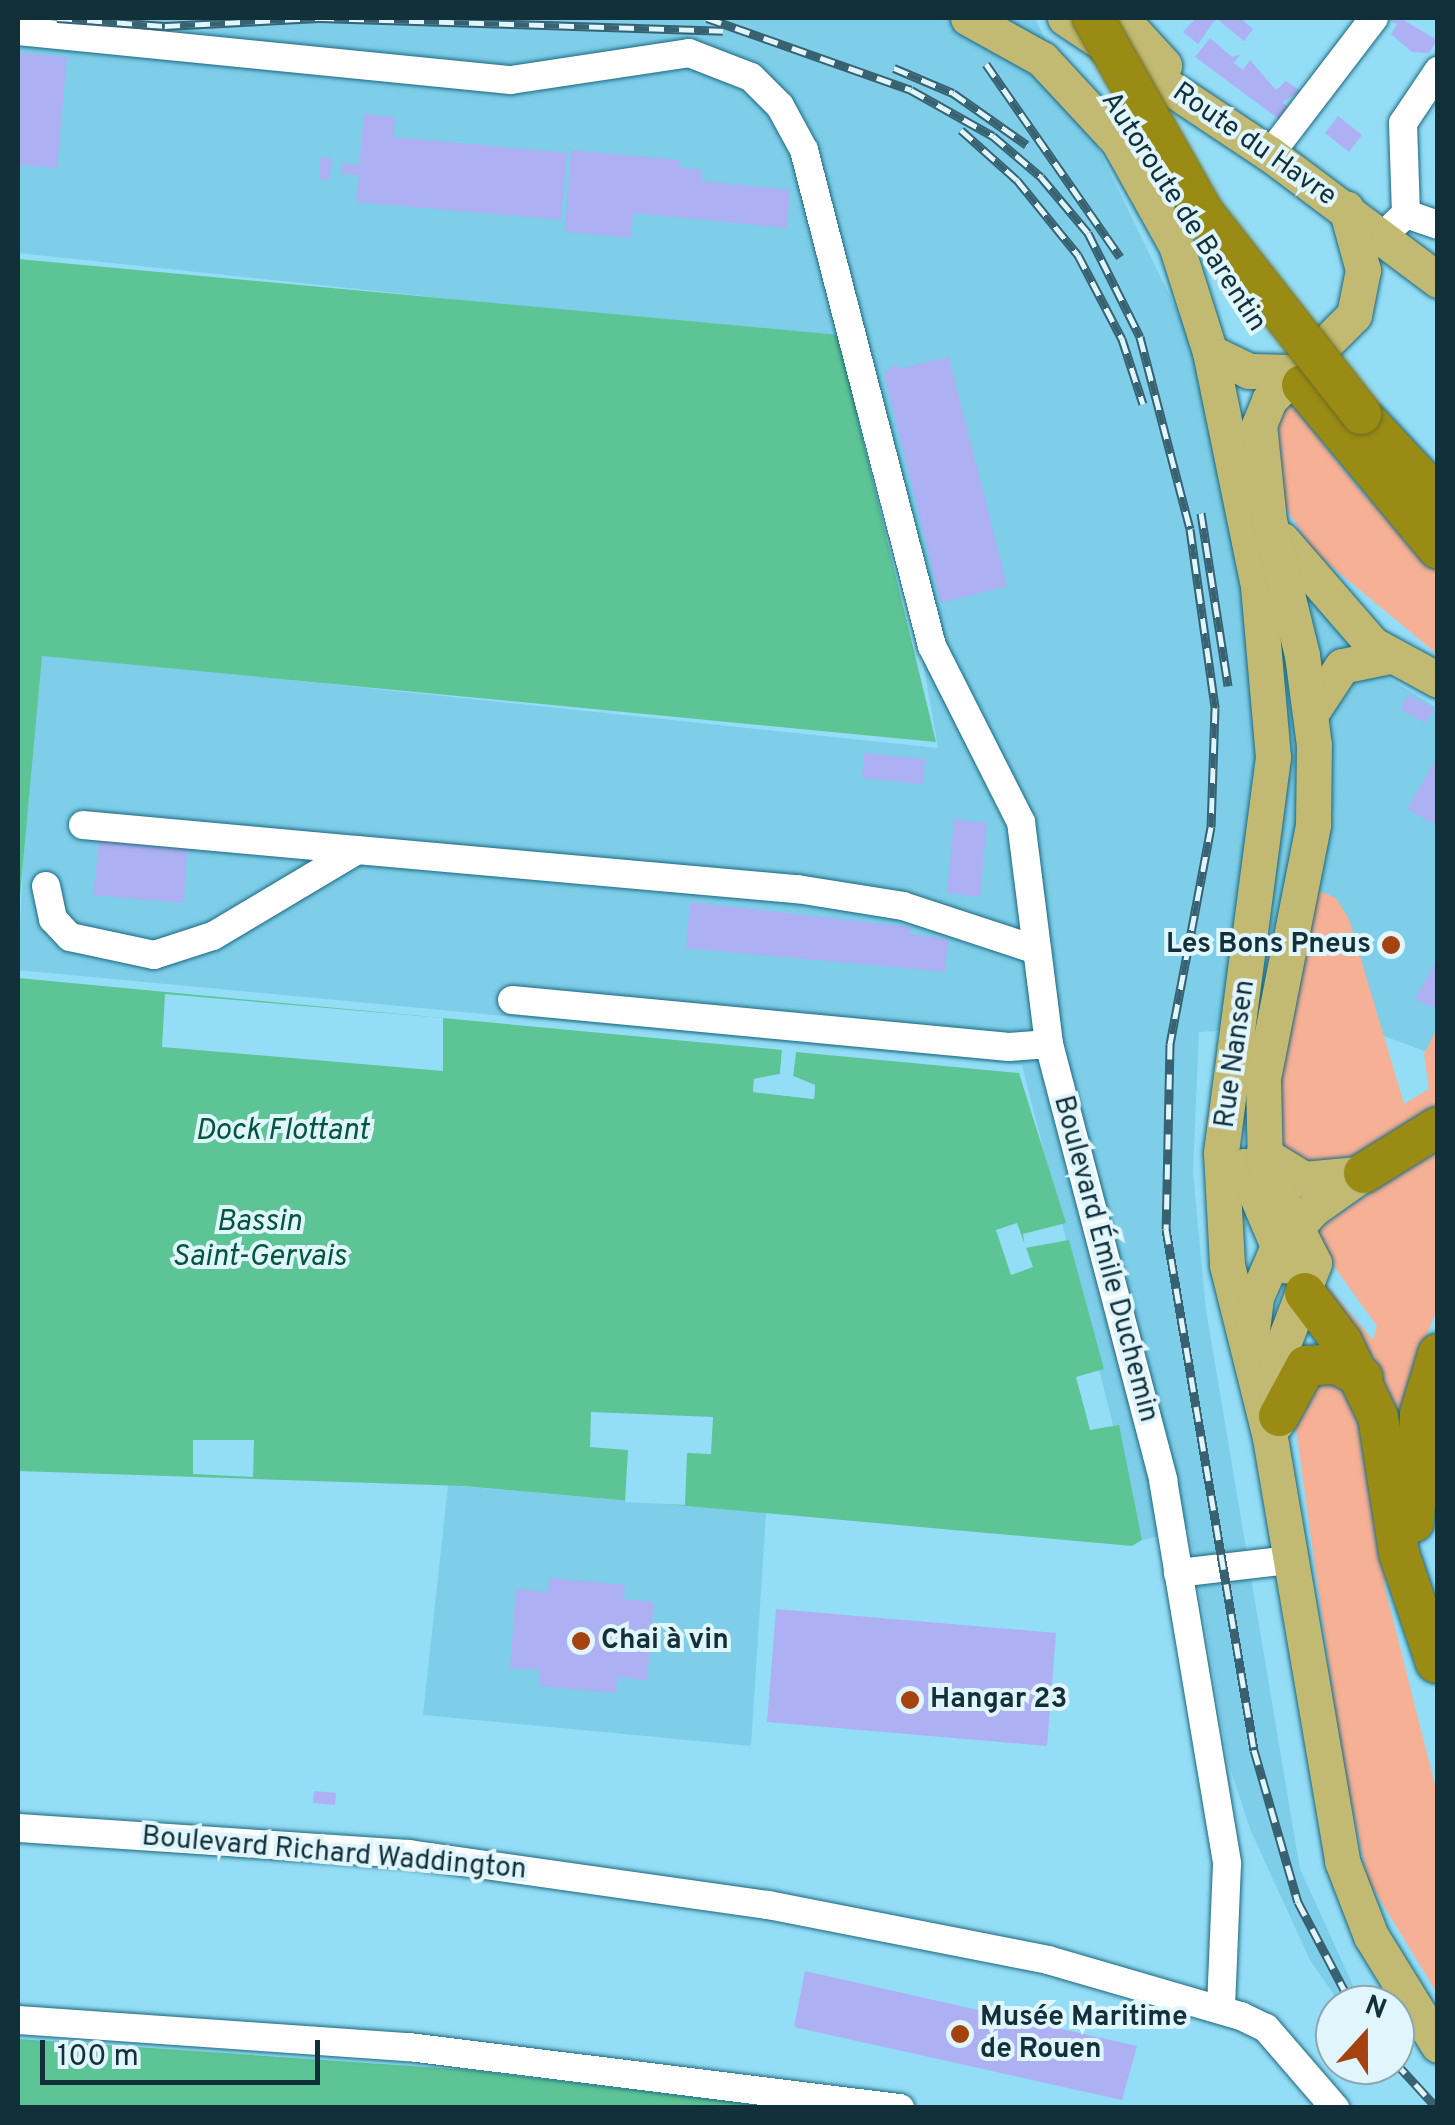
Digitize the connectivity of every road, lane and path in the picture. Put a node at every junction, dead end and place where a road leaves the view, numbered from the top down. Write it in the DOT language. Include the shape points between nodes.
graph roads {
  1 [pos="968,18"];
  2 [pos="1064,18"];
  3 [pos="1093,18"];
  4 [pos="1121,18"];
  5 [pos="1374,18"];
  6 [pos="18,31"];
  7 [pos="1027,39"];
  8 [pos="1438,72"];
  9 [pos="1206,110"];
  10 [pos="1270,154"];
  11 [pos="1346,208"];
  12 [pos="1394,224"];
  13 [pos="1438,224"];
  14 [pos="1438,280"];
  15 [pos="1210,352"];
  16 [pos="1298,379"];
  17 [pos="1361,427"];
  18 [pos="1227,450"];
  19 [pos="1438,486"];
  20 [pos="1438,497"];
  21 [pos="1269,521"];
  22 [pos="1438,528"];
  23 [pos="1438,549"];
  24 [pos="1389,656"];
  25 [pos="1438,680"];
  26 [pos="1311,713"];
  27 [pos="83,825"];
  28 [pos="357,850"];
  29 [pos="46,886"];
  30 [pos="1034,949"];
  31 [pos="512,1000"];
  32 [pos="1050,1044"];
  33 [pos="1231,1117"];
  34 [pos="1438,1127"];
  35 [pos="1263,1154"];
  36 [pos="1364,1174"];
  37 [pos="1286,1237"];
  38 [pos="1305,1293"];
  39 [pos="1438,1354"];
  40 [pos="1363,1378"];
  41 [pos="1251,1384"];
  42 [pos="1275,1427"];
  43 [pos="1289,1560"];
  44 [pos="1178,1572"];
  45 [pos="1437,1666"];
  46 [pos="18,1828"];
  47 [pos="1221,2008"];
  48 [pos="1430,2016"];
  49 [pos="18,2020"];
  50 [pos="1438,2045"];
  51 [pos="900,2108"];
  52 [pos="1336,2108"];
  1 -- 7 [label="main road, Rue Nansen"];
  2 -- 7 [label="main road"];
  2 -- 9 [label="main road, Route du Havre"];
  2 -- 16 [label="highway, Autoroute de Barentin" via="1152,175 1234,301"];
  3 -- 17 [label="highway, Autoroute de Barentin, bridge" via="1202,210"];
  4 -- 9 [label="main road"];
  5 -- 10 [label="street"];
  6 -- 30 [label="street, Boulevard Émile Duchemin" via="510,80 689,53 751,77 780,106 804,150 932,646 1021,822"];
  7 -- 15 [label="main road, Rue Nansen" via="1084,97 1150,191"];
  8 -- 12 [label="street" via="1403,123"];
  9 -- 10 [label="main road, Route du Havre"];
  10 -- 11 [label="main road, Route du Havre"];
  11 -- 12 [label="main road, Route du Havre"];
  11 -- 16 [label="main road, Rue Nansen" via="1362,289 1340,332"];
  12 -- 13 [label="street"];
  12 -- 14 [label="main road, Route du Havre"];
  15 -- 16 [label="main road" via="1249,372"];
  15 -- 18 [label="main road, Rue Nansen"];
  16 -- 17 [label="highway, Autoroute de Barentin"];
  16 -- 21 [label="main road, Rue Nansen" via="1259,425"];
  17 -- 19 [label="highway"];
  17 -- 20 [label="highway"];
  17 -- 22 [label="highway"];
  17 -- 23 [label="highway"];
  18 -- 21 [label="main road"];
  18 -- 33 [label="main road, Rue Nansen" via="1258,586 1273,756"];
  21 -- 24 [label="main road" via="1311,582"];
  21 -- 26 [label="main road, Rue Nansen"];
  24 -- 25 [label="main road"];
  24 -- 26 [label="main road" via="1342,666"];
  26 -- 35 [label="main road, Rue Nansen" via="1313,826 1270,1020"];
  27 -- 28 [label="street"];
  28 -- 29 [label="street" via="213,936 154,955 70,937 53,919"];
  28 -- 30 [label="street" via="797,889 903,906"];
  30 -- 32 [label="street, Boulevard Émile Duchemin"];
  31 -- 32 [label="street" via="1009,1047"];
  32 -- 44 [label="street, Boulevard Émile Duchemin" via="1162,1480"];
  33 -- 37 [label="main road" via="1248,1188"];
  33 -- 41 [label="main road, Rue Nansen" via="1221,1153 1222,1220"];
  34 -- 36 [label="highway"];
  35 -- 36 [label="main road" via="1304,1178"];
  35 -- 37 [label="main road, Rue Nansen"];
  36 -- 37 [label="main road"];
  37 -- 38 [label="main road"];
  37 -- 41 [label="main road" via="1251,1315"];
  38 -- 40 [label="highway"];
  38 -- 42 [label="main road, Rue Nansen" via="1277,1360"];
  39 -- 45 [label="highway" via="1413,1470"];
  40 -- 42 [label="highway" via="1336,1364 1306,1366"];
  40 -- 45 [label="highway" via="1378,1417 1398,1553"];
  41 -- 42 [label="main road, Rue Nansen"];
  42 -- 43 [label="main road, Rue Nansen"];
  43 -- 44 [label="street"];
  43 -- 48 [label="main road, Rue Nansen" via="1351,1894"];
  44 -- 47 [label="street, Boulevard Émile Duchemin" via="1228,1864"];
  46 -- 47 [label="street, Boulevard Richard Waddington" via="409,1854 650,1886 1048,1960"];
  47 -- 52 [label="street" via="1266,2028"];
  48 -- 50 [label="main road, Rue Nansen"];
  49 -- 51 [label="street" via="610,2068"];
}
